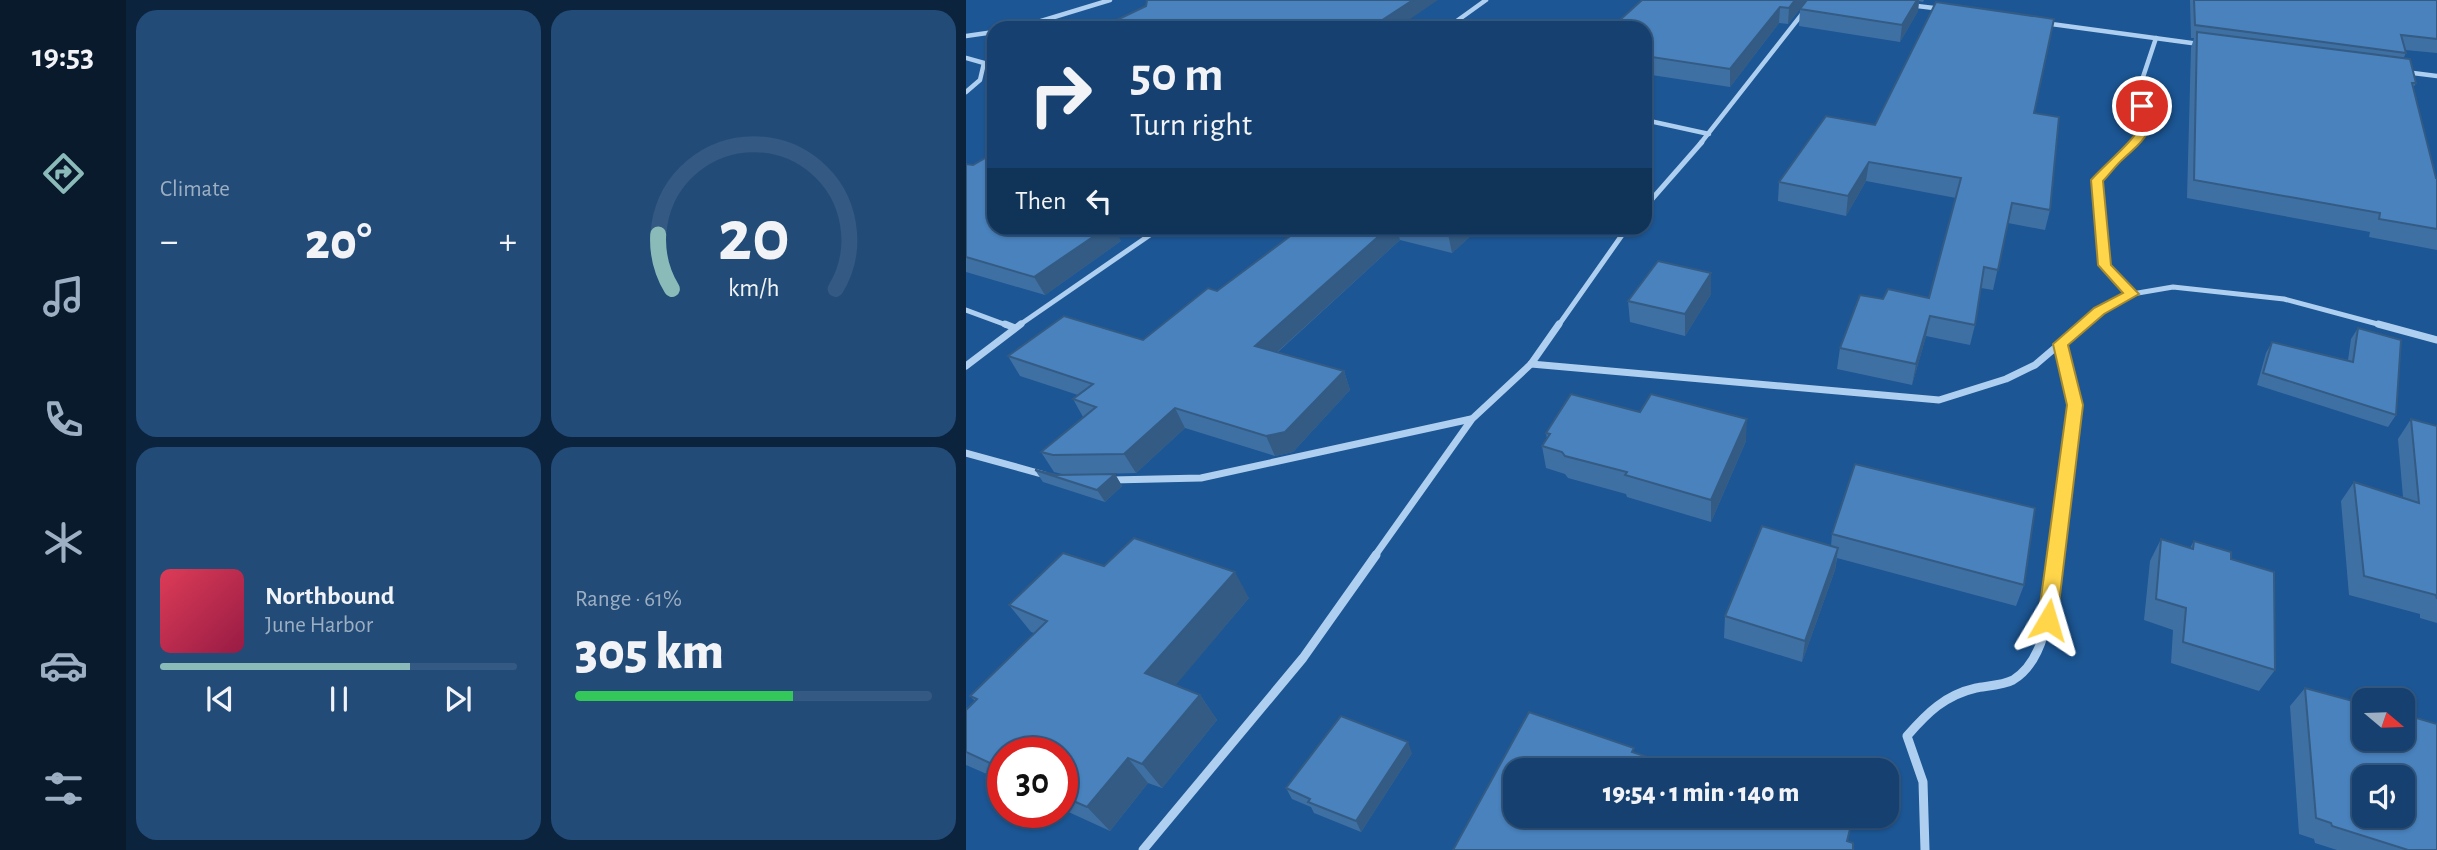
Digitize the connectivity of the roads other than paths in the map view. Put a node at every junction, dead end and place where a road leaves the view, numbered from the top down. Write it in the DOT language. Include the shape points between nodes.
graph roads {
  1 [pos="1110,0"];
  2 [pos="1486,0"];
  3 [pos="1813,0"];
  4 [pos="1900,4"];
  5 [pos="1954,11"];
  6 [pos="1044,21"];
  7 [pos="1457,21"];
  8 [pos="2035,22"];
  9 [pos="987,33"];
  10 [pos="966,36"];
  11 [pos="2156,38"];
  12 [pos="2210,45"];
  13 [pos="966,58"];
  14 [pos="2397,71"];
  15 [pos="2437,76"];
  16 [pos="966,92"];
  17 [pos="1652,122"];
  18 [pos="1709,134"];
  19 [pos="1652,199"];
  20 [pos="1150,235"];
  21 [pos="1622,235"];
  22 [pos="2132,294"];
  23 [pos="966,310"];
  24 [pos="1015,328"];
  25 [pos="2437,340"];
  26 [pos="2060,344"];
  27 [pos="1531,364"];
  28 [pos="966,366"];
  29 [pos="1472,419"];
  30 [pos="966,453"];
  31 [pos="1053,477"];
  32 [pos="1106,480"];
  33 [pos="1143,850"];
  34 [pos="1925,850"];
  1 -- 6 [label="street"];
  2 -- 7 [label="street"];
  3 -- 18 [label="street"];
  4 -- 5 [label="street"];
  8 -- 11 [label="street"];
  9 -- 10 [label="street"];
  11 -- 12 [label="street"];
  11 -- 22 [label="street" via="2140,86 2145,125 2134,145 2097,180 2104,265"];
  13 -- 16 [label="street" via="984,62 980,80"];
  14 -- 15 [label="street"];
  17 -- 18 [label="street"];
  18 -- 19 [label="street"];
  20 -- 24 [label="street"];
  21 -- 27 [label="street"];
  22 -- 25 [label="street" via="2174,287 2284,299"];
  22 -- 26 [label="street" via="2099,311"];
  23 -- 24 [label="street"];
  24 -- 28 [label="street"];
  26 -- 27 [label="street" via="2035,365 2006,380 1939,400"];
  26 -- 34 [label="street" via="2075,405 2048,620 2035,657 2013,680 1962,691 1933,707 1908,736 1923,782"];
  27 -- 29 [label="street"];
  29 -- 32 [label="street" via="1201,478"];
  29 -- 33 [label="street" via="1303,658"];
  30 -- 31 [label="street"];
}
